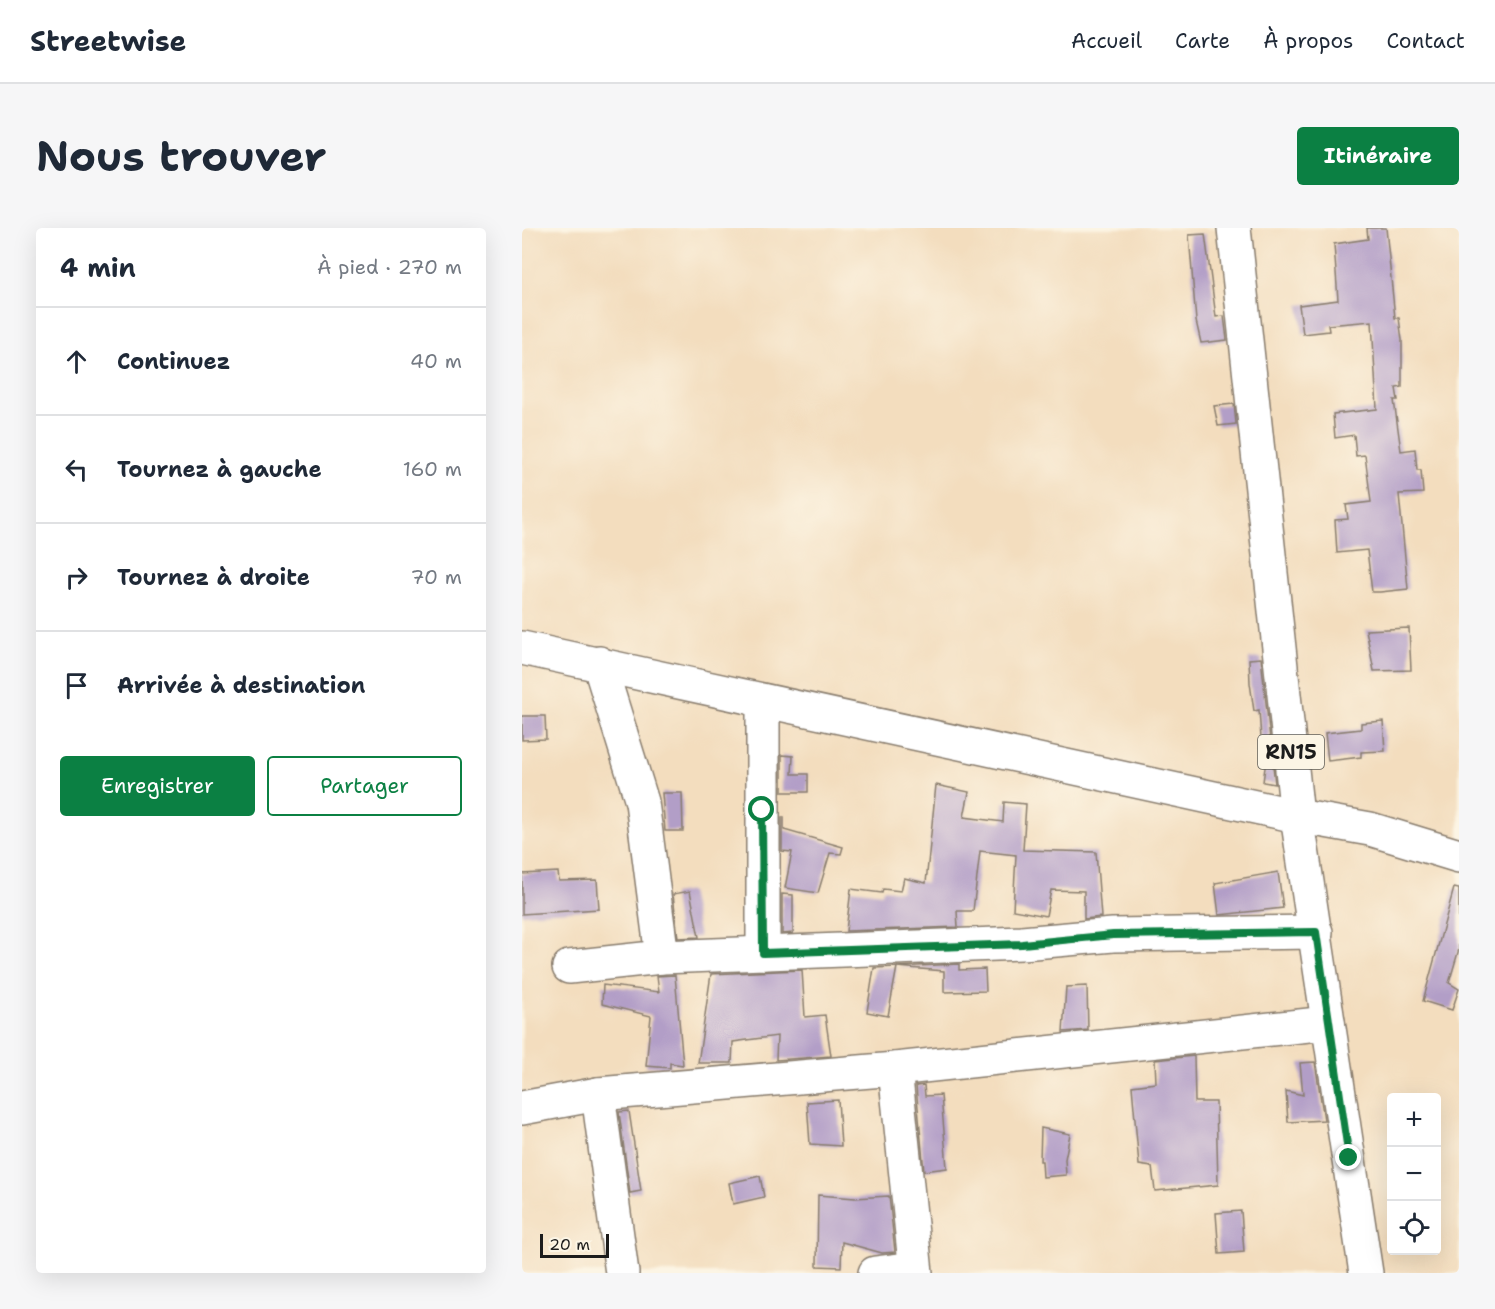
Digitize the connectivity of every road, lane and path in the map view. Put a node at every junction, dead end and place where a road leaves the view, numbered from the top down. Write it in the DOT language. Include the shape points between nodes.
graph roads {
  1 [pos="1234,228"];
  2 [pos="522,648"];
  3 [pos="599,663"];
  4 [pos="764,701"];
  5 [pos="1297,816"];
  6 [pos="1459,856"];
  7 [pos="1316,932"];
  8 [pos="763,953"];
  9 [pos="662,957"];
  10 [pos="569,967"];
  11 [pos="1328,1023"];
  12 [pos="895,1069"];
  13 [pos="598,1094"];
  14 [pos="522,1108"];
  15 [pos="915,1270"];
  16 [pos="622,1273"];
  17 [pos="875,1273"];
  18 [pos="1366,1273"];
  1 -- 5 [label="street, RN15"];
  2 -- 3 [label="street"];
  3 -- 4 [label="street"];
  3 -- 9 [label="street" via="642,802"];
  4 -- 5 [label="street"];
  4 -- 8 [label="street"];
  5 -- 6 [label="street" via="1370,829"];
  5 -- 7 [label="street, RN15"];
  7 -- 8 [label="street" via="1113,935 1022,944"];
  7 -- 11 [label="street, RN15"];
  8 -- 9 [label="street"];
  9 -- 10 [label="street"];
  11 -- 12 [label="street"];
  11 -- 18 [label="street, RN15"];
  12 -- 13 [label="street"];
  12 -- 15 [label="street"];
  13 -- 14 [label="street"];
  13 -- 16 [label="street"];
  15 -- 17 [label="street"];
}
